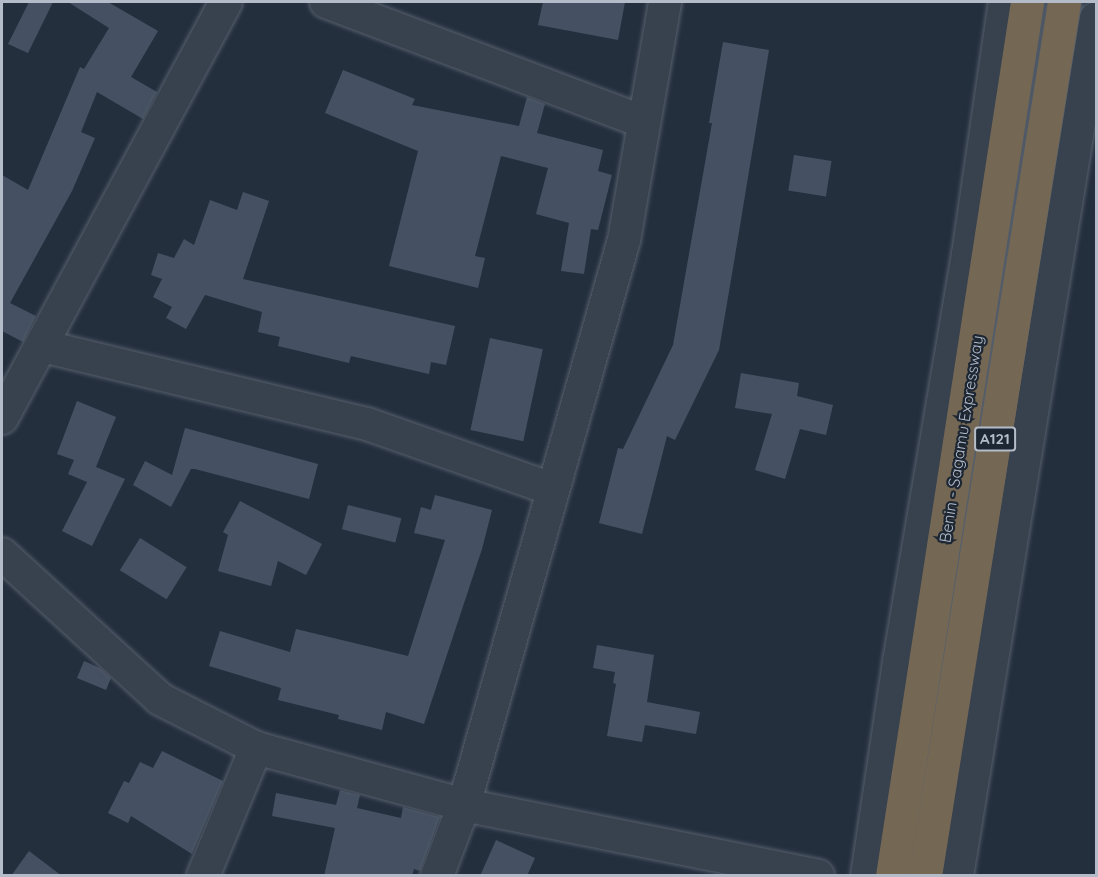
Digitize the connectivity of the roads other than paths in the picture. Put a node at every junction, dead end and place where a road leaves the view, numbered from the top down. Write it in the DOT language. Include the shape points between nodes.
graph roads {
  1 [pos="226,2"];
  2 [pos="326,2"];
  3 [pos="665,2"];
  4 [pos="1005,2"];
  5 [pos="1027,2"];
  6 [pos="1064,2"];
  7 [pos="1096,18"];
  8 [pos="644,122"];
  9 [pos="42,346"];
  10 [pos="2,418"];
  11 [pos="552,489"];
  12 [pos="2,554"];
  13 [pos="256,748"];
  14 [pos="464,805"];
  15 [pos="688,863"];
  16 [pos="203,876"];
  17 [pos="437,876"];
  18 [pos="818,876"];
  19 [pos="867,876"];
  20 [pos="892,876"];
  21 [pos="925,876"];
  22 [pos="957,876"];
  1 -- 9 [label="street"];
  2 -- 8 [label="street"];
  3 -- 8 [label="street"];
  4 -- 19 [label="street"];
  5 -- 20 [label="highway, Benin - Sagamu Expressway / A121"];
  6 -- 21 [label="highway, A121"];
  7 -- 22 [label="street"];
  8 -- 11 [label="street" via="624,240"];
  9 -- 10 [label="street"];
  9 -- 11 [label="street" via="367,424"];
  11 -- 14 [label="street"];
  12 -- 13 [label="street" via="160,699"];
  13 -- 14 [label="street"];
  13 -- 16 [label="street"];
  14 -- 15 [label="street"];
  14 -- 17 [label="street"];
  15 -- 18 [label="street"];
}
